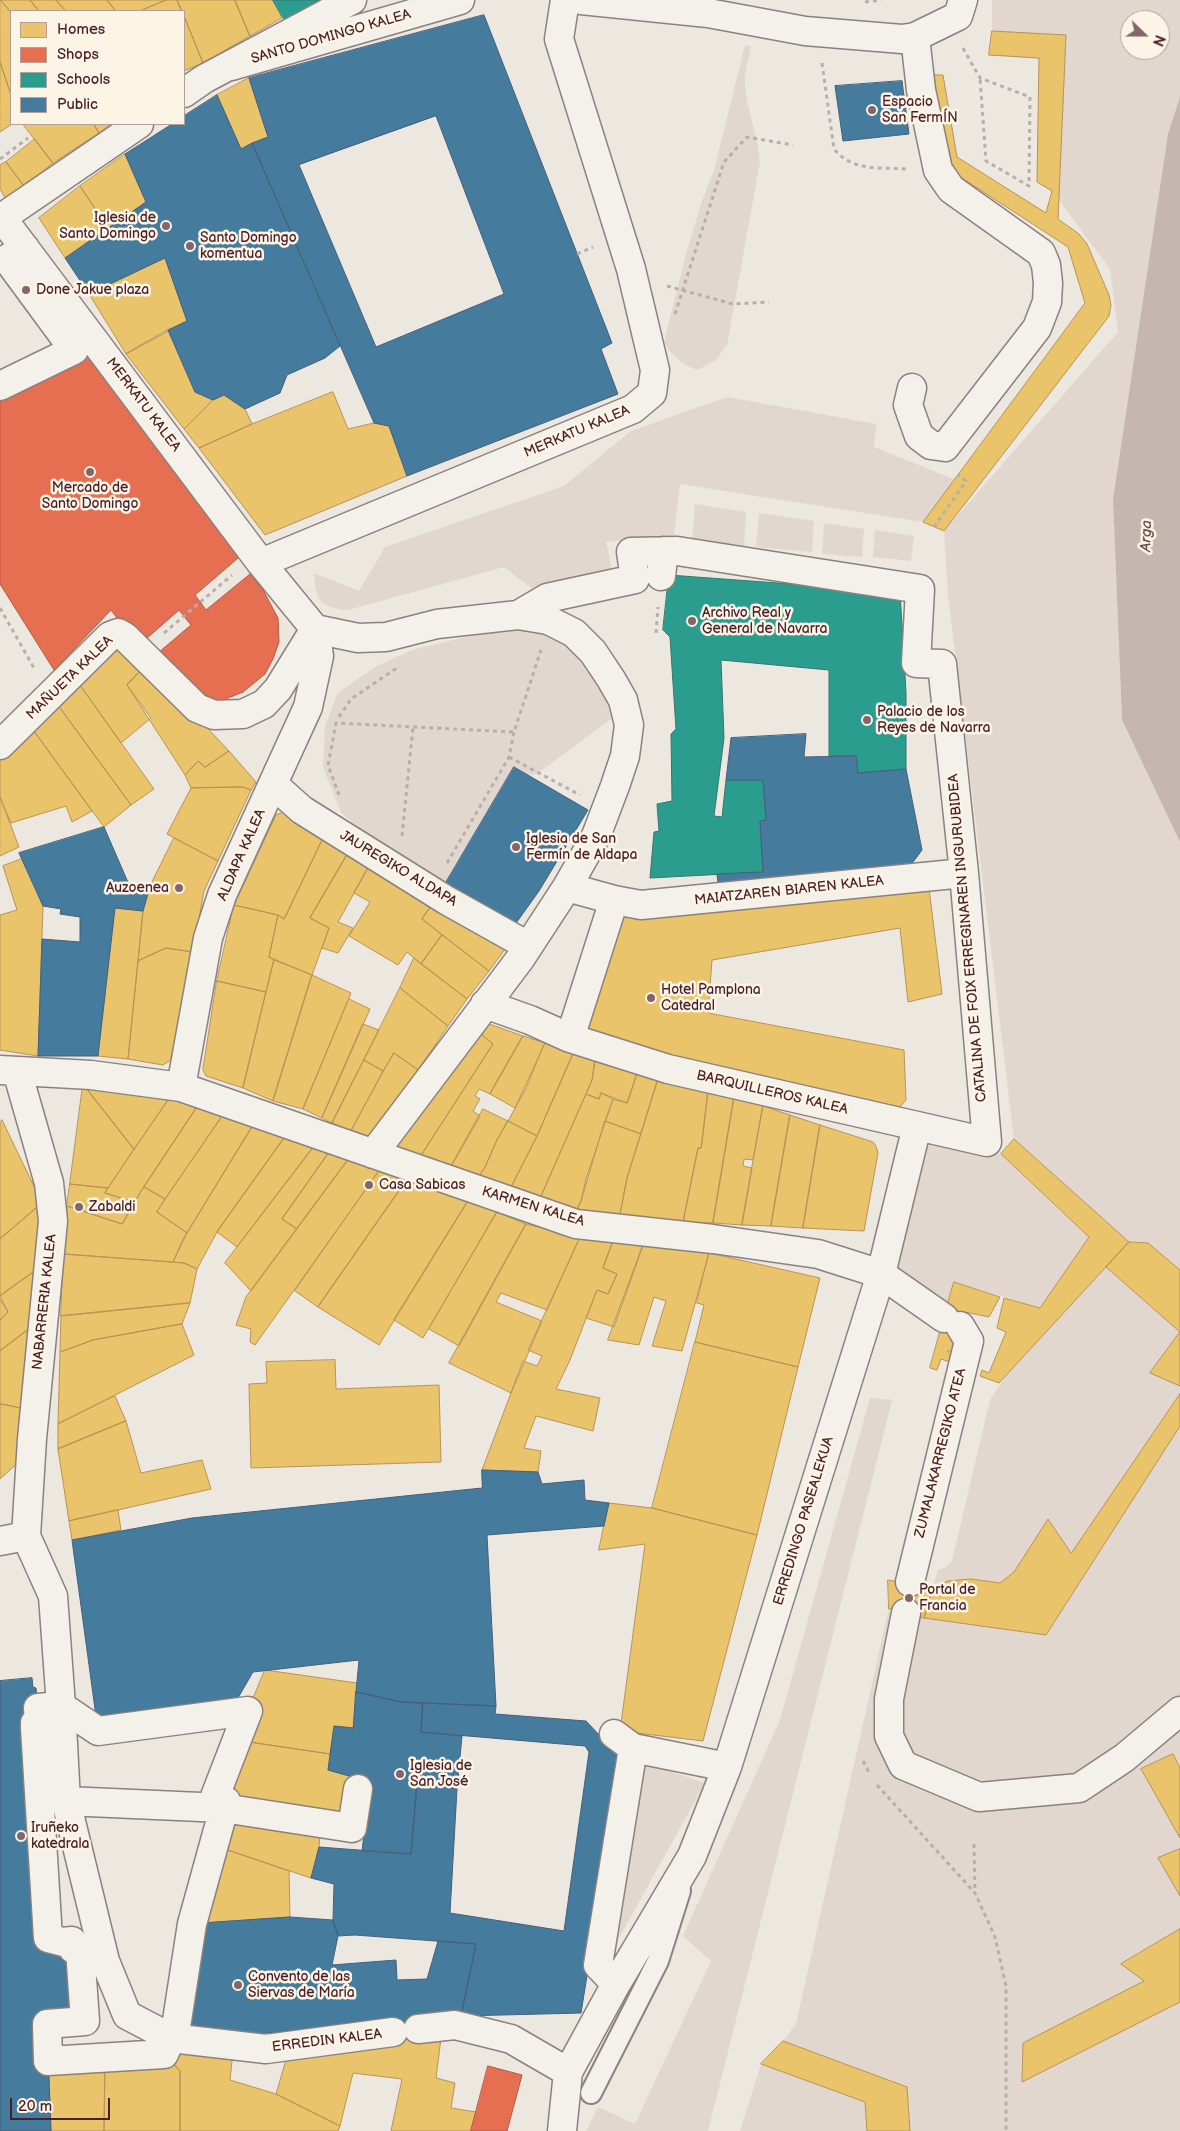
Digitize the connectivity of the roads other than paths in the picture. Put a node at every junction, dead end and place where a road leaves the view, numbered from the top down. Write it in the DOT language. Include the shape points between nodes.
graph roads {
  1 [pos="460,0"];
  2 [pos="565,0"];
  3 [pos="581,0"];
  4 [pos="963,0"];
  5 [pos="346,2"];
  6 [pos="915,37"];
  7 [pos="231,66"];
  8 [pos="185,92"];
  9 [pos="138,125"];
  10 [pos="1,219"];
  11 [pos="25,248"];
  12 [pos="0,386"];
  13 [pos="912,388"];
  14 [pos="249,567"];
  15 [pos="518,615"];
  16 [pos="315,629"];
  17 [pos="0,745"];
  18 [pos="274,785"];
  19 [pos="964,874"];
  20 [pos="567,887"];
  21 [pos="614,900"];
  22 [pos="528,946"];
  23 [pos="485,1004"];
  24 [pos="570,1038"];
  25 [pos="8,1070"];
  26 [pos="181,1087"];
  27 [pos="917,1126"];
  28 [pos="373,1154"];
  29 [pos="881,1274"];
  30 [pos="952,1322"];
  31 [pos="13,1539"];
  32 [pos="910,1582"];
  33 [pos="906,1613"];
  34 [pos="62,1706"];
  35 [pos="1180,1711"];
  36 [pos="727,1767"];
  37 [pos="358,1789"];
  38 [pos="66,1801"];
  39 [pos="223,1808"];
  40 [pos="692,1856"];
  41 [pos="616,1984"];
  42 [pos="172,2038"];
  43 [pos="568,2072"];
  44 [pos="591,2093"];
  45 [pos="562,2131"];
  1 -- 7 [label="street, SANTO DOMINGO KALEA"];
  2 -- 14 [label="street, MERKATU KALEA" via="558,39 631,269 655,370 652,393 633,409"];
  3 -- 6 [label="street" via="708,13 848,36 902,40"];
  4 -- 6 [label="street" via="958,16"];
  5 -- 7 [label="street, SANTO DOMINGO KALEA"];
  6 -- 13 [label="street" via="921,90 938,170 951,189 1041,253 1048,283 1047,302 1037,328 945,447 931,445 919,436 908,405"];
  7 -- 8 [label="street, SANTO DOMINGO KALEA"];
  9 -- 10 [label="street"];
  10 -- 11 [label="street, MERKATU KALEA"];
  11 -- 12 [label="street" via="7,259 74,350"];
  11 -- 14 [label="street, MERKATU KALEA"];
  14 -- 16 [label="street, MERKATU KALEA"];
  15 -- 16 [label="street" via="437,624 386,637 358,638"];
  15 -- 19 [label="street, CATALINA DE FOIX ERREGINAREN INGURUBIDEA" via="547,598 635,579 631,552 662,563 678,551 920,589 916,662 942,664"];
  15 -- 20 [label="street" via="548,620 574,633 593,652 611,679 623,700 629,725 625,756 596,836"];
  16 -- 17 [label="street, MAÑUETA KALEA" via="278,689 264,704 243,714 214,715 197,708 118,633 110,636"];
  16 -- 18 [label="street, ALDAPA KALEA" via="319,656 308,706"];
  18 -- 22 [label="street, JAUREGIKO ALDAPA" via="324,824 446,900"];
  18 -- 26 [label="street, ALDAPA KALEA" via="222,895 208,938"];
  19 -- 21 [label="street, MAIATZAREN BIAREN KALEA" via="641,905"];
  19 -- 27 [label="street, CATALINA DE FOIX ERREGINAREN INGURUBIDEA" via="987,1142"];
  20 -- 21 [label="street, MAIATZAREN BIAREN KALEA"];
  20 -- 22 [label="street"];
  21 -- 24 [label="street"];
  22 -- 23 [label="street"];
  23 -- 24 [label="street, BARQUILLEROS KALEA"];
  23 -- 28 [label="street"];
  24 -- 27 [label="street, BARQUILLEROS KALEA" via="668,1069"];
  25 -- 26 [label="street, NABARRERIA KALEA" via="91,1075"];
  25 -- 31 [label="street, NABARRERIA KALEA" via="49,1183 53,1221 32,1439"];
  26 -- 28 [label="street, KARMEN KALEA"];
  27 -- 29 [label="street"];
  28 -- 29 [label="street, KARMEN KALEA" via="576,1224 818,1254"];
  29 -- 30 [label="street, KARMEN KALEA"];
  29 -- 36 [label="street, ERREDINGO PASEALEKUA"];
  30 -- 32 [label="street, ZUMALAKARREGIKO ATEA" via="969,1341"];
  31 -- 34 [label="street, NABARRERIA KALEA" via="52,1596"];
  33 -- 35 [label="street" via="888,1699 888,1736 903,1765 979,1797 1079,1788 1124,1758"];
  34 -- 38 [label="street, NABARRERIA KALEA"];
  34 -- 39 [label="street" via="98,1731 248,1711 214,1799 226,1801"];
  34 -- 42 [label="street" via="38,1708 39,1724 34,1728 48,1938 72,1941 72,1949 80,1950 85,2020 47,2024 48,2061 164,2054"];
  36 -- 40 [label="street, ERREDINGO PASEALEKUA"];
  36 -- 41 [label="street" via="624,1741 598,1965"];
  37 -- 39 [label="street" via="352,1828"];
  38 -- 39 [label="street"];
  38 -- 42 [label="street, NABARRERIA KALEA" via="105,1961 127,2015"];
  39 -- 42 [label="street" via="192,1924"];
  40 -- 41 [label="street, ERREDINGO PASEALEKUA"];
  40 -- 44 [label="lane" via="658,1961"];
  41 -- 43 [label="street, ERREDINGO PASEALEKUA"];
  42 -- 43 [label="street, ERREDIN KALEA" via="266,2049 455,2025 511,2039"];
  43 -- 45 [label="street"];
}
